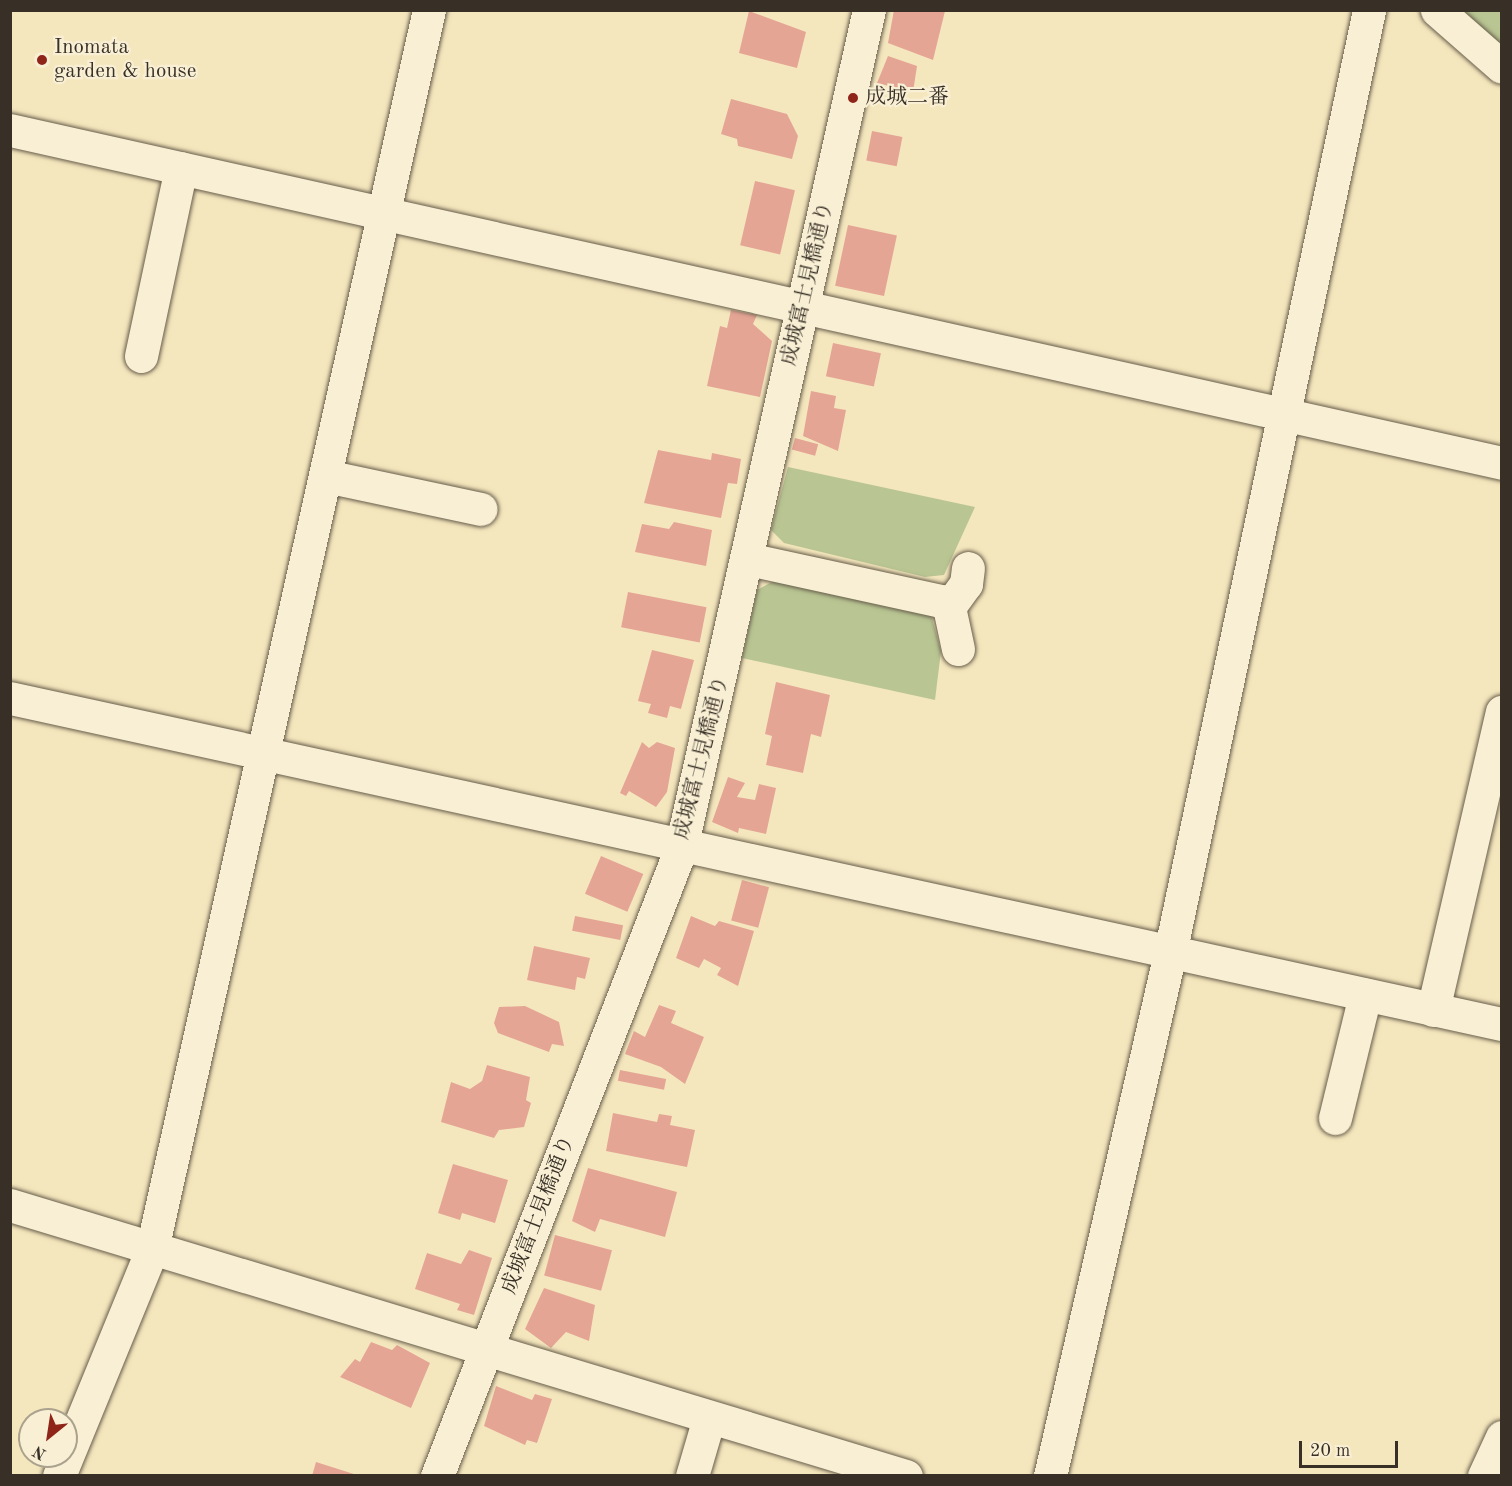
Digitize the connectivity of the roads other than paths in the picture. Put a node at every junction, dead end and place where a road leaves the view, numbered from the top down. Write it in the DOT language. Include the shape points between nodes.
graph roads {
  1 [pos="429,10"];
  2 [pos="869,10"];
  3 [pos="1369,10"];
  4 [pos="1437,10"];
  5 [pos="1502,67"];
  6 [pos="10,130"];
  7 [pos="182,168"];
  8 [pos="384,214"];
  9 [pos="803,309"];
  10 [pos="141,356"];
  11 [pos="1284,415"];
  12 [pos="1502,464"];
  13 [pos="326,476"];
  14 [pos="481,509"];
  15 [pos="748,559"];
  16 [pos="968,568"];
  17 [pos="949,607"];
  18 [pos="958,649"];
  19 [pos="10,698"];
  20 [pos="1502,712"];
  21 [pos="264,755"];
  22 [pos="681,848"];
  23 [pos="1170,953"];
  24 [pos="1365,995"];
  25 [pos="1433,1010"];
  26 [pos="1502,1024"];
  27 [pos="1335,1118"];
  28 [pos="10,1205"];
  29 [pos="152,1249"];
  30 [pos="487,1351"];
  31 [pos="709,1418"];
  32 [pos="1502,1437"];
  33 [pos="59,1476"];
  34 [pos="437,1476"];
  35 [pos="692,1476"];
  36 [pos="906,1476"];
  37 [pos="1050,1476"];
  38 [pos="1484,1476"];
  1 -- 8 [label="street"];
  2 -- 9 [label="street, 成城富士見橋通り"];
  3 -- 11 [label="street"];
  4 -- 5 [label="street"];
  6 -- 7 [label="street"];
  7 -- 8 [label="street"];
  7 -- 10 [label="street"];
  8 -- 9 [label="street"];
  8 -- 13 [label="street"];
  9 -- 11 [label="street"];
  9 -- 15 [label="street, 成城富士見橋通り"];
  11 -- 12 [label="street"];
  11 -- 23 [label="street"];
  13 -- 14 [label="street"];
  13 -- 21 [label="street"];
  15 -- 17 [label="street"];
  15 -- 22 [label="street, 成城富士見橋通り"];
  16 -- 17 [label="street" via="966,584"];
  17 -- 18 [label="street"];
  19 -- 21 [label="street"];
  20 -- 25 [label="street"];
  21 -- 22 [label="street"];
  21 -- 29 [label="street"];
  22 -- 23 [label="street"];
  22 -- 30 [label="street, 成城富士見橋通り"];
  23 -- 24 [label="street"];
  23 -- 37 [label="street"];
  24 -- 25 [label="street"];
  24 -- 27 [label="street"];
  25 -- 26 [label="street"];
  28 -- 29 [label="street"];
  29 -- 30 [label="street"];
  29 -- 33 [label="street"];
  30 -- 31 [label="street"];
  30 -- 34 [label="street, 成城富士見橋通り"];
  31 -- 35 [label="street"];
  31 -- 36 [label="street"];
  32 -- 38 [label="street"];
}
